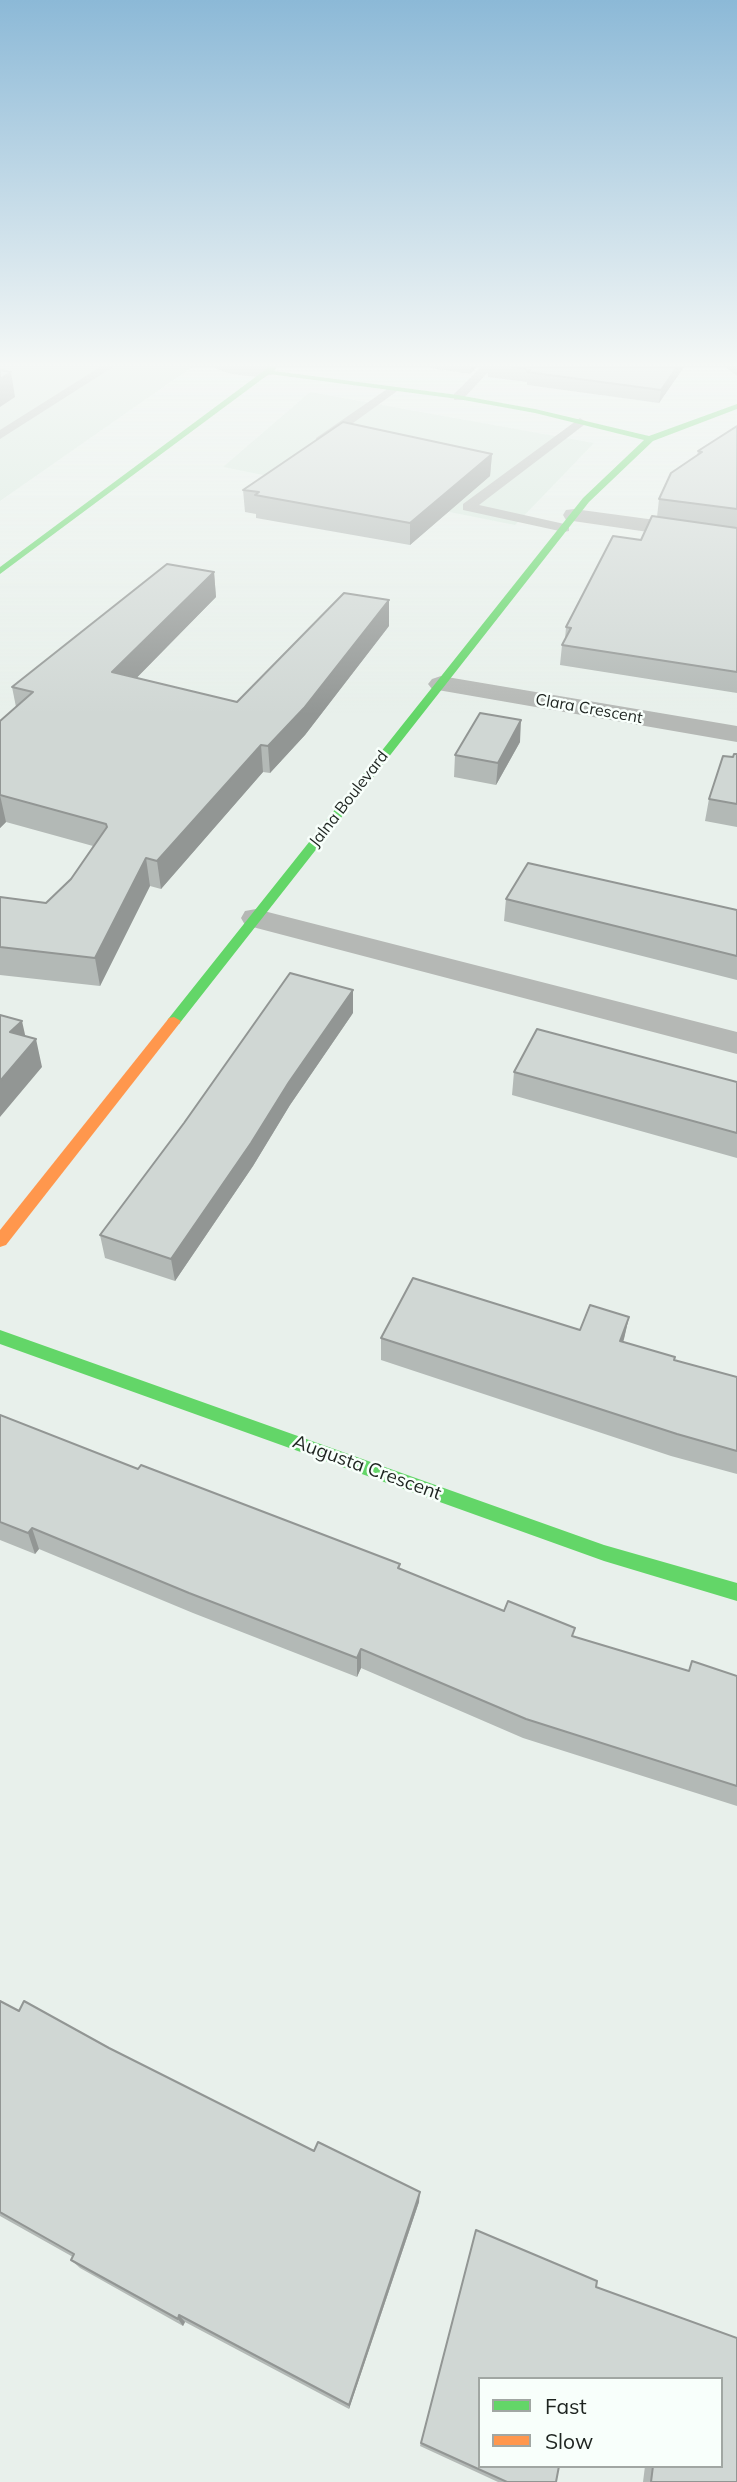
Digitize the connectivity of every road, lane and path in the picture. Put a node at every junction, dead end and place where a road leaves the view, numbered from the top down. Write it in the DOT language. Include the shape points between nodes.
graph roads {
  1 [pos="116,483"];
  2 [pos="500,483"];
  3 [pos="607,483"];
  4 [pos="569,522"];
  5 [pos="737,538"];
  6 [pos="3,566"];
  7 [pos="441,684"];
  8 [pos="737,734"];
  9 [pos="256,918"];
  10 [pos="737,1043"];
  11 [pos="0,1241"];
  12 [pos="0,1337"];
  13 [pos="737,1591"];
  1 -- 6 [label="street"];
  2 -- 4 [label="lane" via="468,507"];
  3 -- 4 [label="street, Jalna Boulevard"];
  4 -- 5 [label="street"];
  4 -- 7 [label="street, Jalna Boulevard"];
  7 -- 8 [label="street, Clara Crescent"];
  7 -- 9 [label="street, Jalna Boulevard"];
  9 -- 10 [label="street"];
  9 -- 11 [label="street, Jalna Boulevard"];
  12 -- 13 [label="street, Augusta Crescent" via="604,1553"];
}
